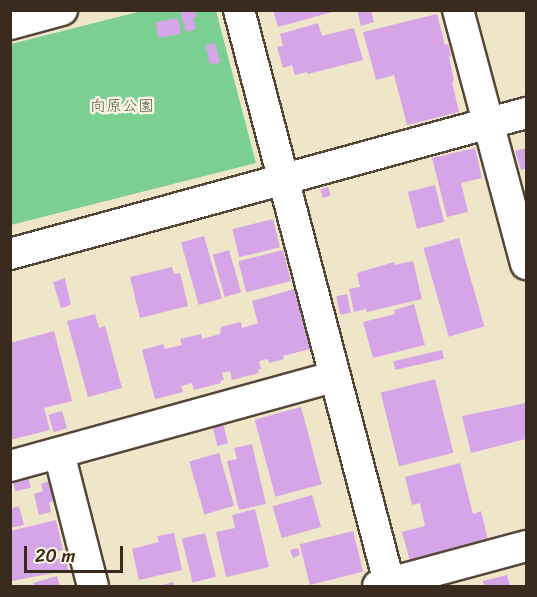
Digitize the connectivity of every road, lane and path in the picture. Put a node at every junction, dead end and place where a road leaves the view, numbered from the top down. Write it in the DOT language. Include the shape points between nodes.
graph roads {
  1 [pos="62,10"];
  2 [pos="239,10"];
  3 [pos="458,10"];
  4 [pos="22,17"];
  5 [pos="526,113"];
  6 [pos="488,124"];
  7 [pos="284,179"];
  8 [pos="524,246"];
  9 [pos="10,254"];
  10 [pos="333,377"];
  11 [pos="59,453"];
  12 [pos="10,466"];
  13 [pos="526,546"];
  14 [pos="386,585"];
  15 [pos="93,586"];
  1 -- 4 [label="street"];
  2 -- 7 [label="street"];
  3 -- 6 [label="street"];
  5 -- 6 [label="street"];
  6 -- 7 [label="street"];
  6 -- 8 [label="street"];
  7 -- 9 [label="street"];
  7 -- 10 [label="street"];
  10 -- 11 [label="street"];
  10 -- 14 [label="street"];
  11 -- 12 [label="street"];
  11 -- 15 [label="street"];
  13 -- 14 [label="street"];
}
